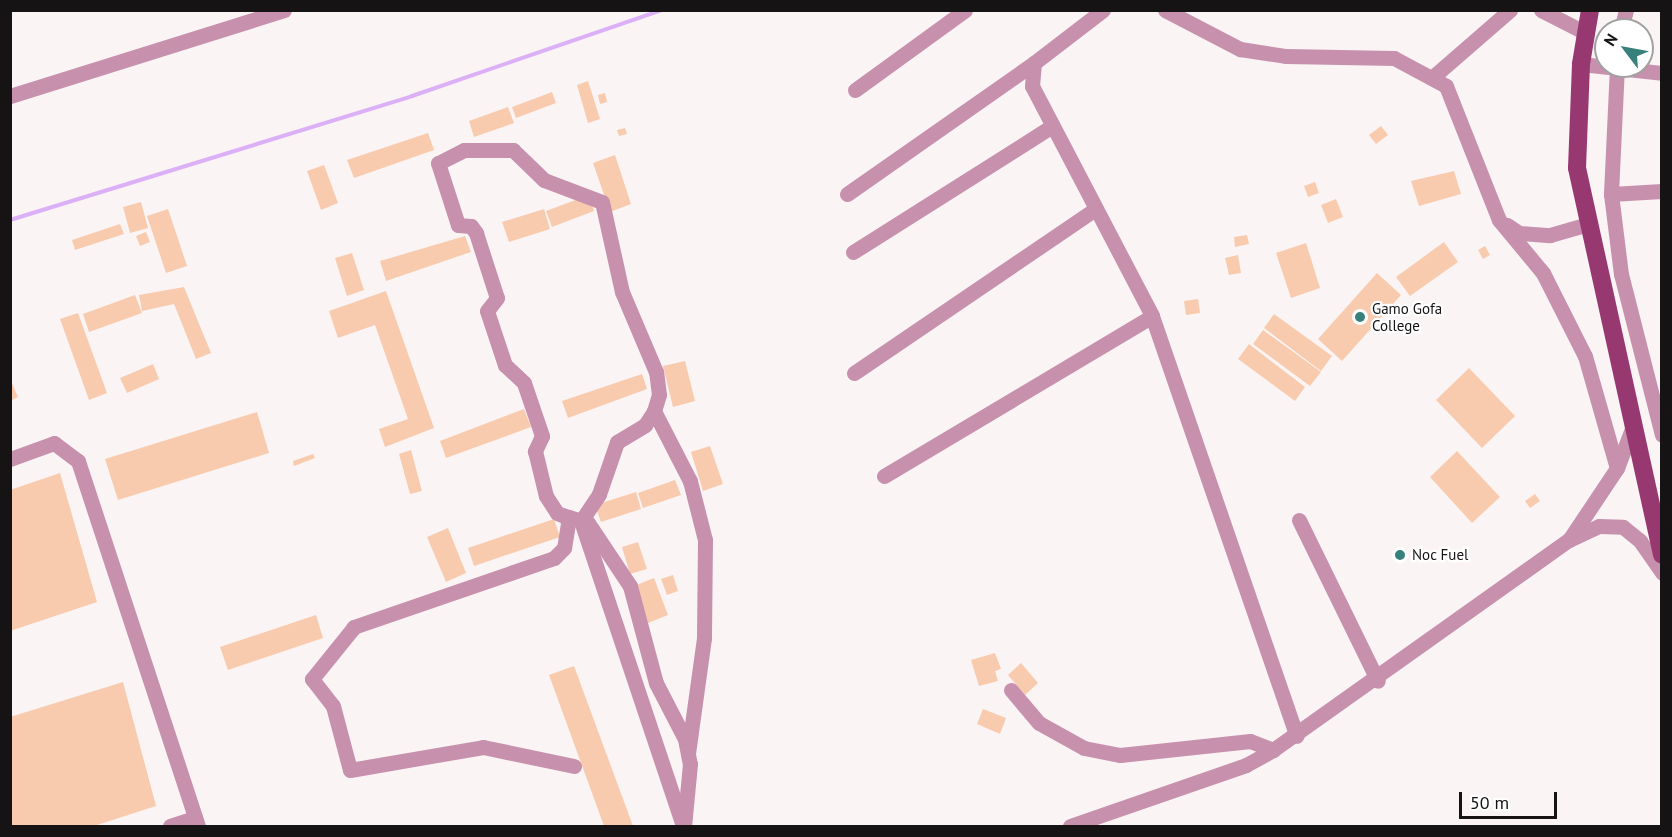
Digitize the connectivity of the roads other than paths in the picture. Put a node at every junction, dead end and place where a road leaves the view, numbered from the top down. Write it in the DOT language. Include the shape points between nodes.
graph roads {
  1 [pos="284,10"];
  2 [pos="965,10"];
  3 [pos="1103,10"];
  4 [pos="1164,10"];
  5 [pos="1510,10"];
  6 [pos="1541,10"];
  7 [pos="1590,10"];
  8 [pos="1584,32"];
  9 [pos="1034,63"];
  10 [pos="1581,64"];
  11 [pos="1594,65"];
  12 [pos="1434,76"];
  13 [pos="1616,78"];
  14 [pos="855,90"];
  15 [pos="10,96"];
  16 [pos="1051,127"];
  17 [pos="1662,191"];
  18 [pos="847,194"];
  19 [pos="1611,194"];
  20 [pos="1095,209"];
  21 [pos="1499,220"];
  22 [pos="1586,225"];
  23 [pos="853,252"];
  24 [pos="1152,316"];
  25 [pos="854,373"];
  26 [pos="654,411"];
  27 [pos="1633,426"];
  28 [pos="1662,435"];
  29 [pos="10,459"];
  30 [pos="1617,468"];
  31 [pos="884,476"];
  32 [pos="575,519"];
  33 [pos="1299,520"];
  34 [pos="1569,540"];
  35 [pos="1662,555"];
  36 [pos="1662,573"];
  37 [pos="1378,681"];
  38 [pos="1011,690"];
  39 [pos="1297,736"];
  40 [pos="1273,750"];
  41 [pos="688,753"];
  42 [pos="574,766"];
  43 [pos="196,822"];
  44 [pos="170,826"];
  45 [pos="684,826"];
  46 [pos="1070,826"];
  1 -- 15 [label="street"];
  2 -- 14 [label="street"];
  3 -- 9 [label="street"];
  4 -- 12 [label="street" via="1240,48 1286,56 1394,58"];
  5 -- 12 [label="street"];
  6 -- 8 [label="street"];
  7 -- 8 [label="main road"];
  8 -- 10 [label="main road"];
  9 -- 16 [label="street" via="1032,86"];
  9 -- 18 [label="street"];
  10 -- 11 [label="street"];
  10 -- 22 [label="main road" via="1577,168"];
  12 -- 21 [label="street" via="1446,86"];
  13 -- 19 [label="street"];
  16 -- 20 [label="street"];
  16 -- 23 [label="street"];
  17 -- 19 [label="street"];
  19 -- 28 [label="street" via="1621,274"];
  20 -- 24 [label="street"];
  20 -- 25 [label="street"];
  21 -- 22 [label="street" via="1535,235"];
  21 -- 30 [label="street" via="1543,273 1585,356"];
  22 -- 27 [label="main road"];
  24 -- 31 [label="street"];
  24 -- 39 [label="street"];
  26 -- 32 [label="street" via="645,425 617,442 599,494"];
  26 -- 32 [label="street" via="656,372 622,292 602,202 544,180 513,150 479,146 442,159 438,163 459,225 471,225 476,233 496,295 487,311 505,365 526,387 542,436 535,451 546,496 551,508"];
  26 -- 41 [label="street" via="690,481 705,540 704,639"];
  27 -- 30 [label="street"];
  27 -- 35 [label="main road"];
  29 -- 43 [label="street" via="54,443 78,461"];
  30 -- 34 [label="street"];
  32 -- 41 [label="street" via="608,546 630,585 656,683"];
  32 -- 42 [label="street" via="564,548 555,558 354,627 312,672 312,679 333,706 350,770 483,747"];
  32 -- 45 [label="street"];
  33 -- 37 [label="street"];
  34 -- 36 [label="street" via="1599,526 1623,527 1640,541"];
  34 -- 37 [label="street"];
  37 -- 39 [label="street"];
  38 -- 40 [label="street" via="1039,723 1084,748 1120,755 1250,741"];
  39 -- 40 [label="street"];
  40 -- 46 [label="street" via="1246,765"];
  41 -- 45 [label="street"];
  43 -- 44 [label="street"];
}
